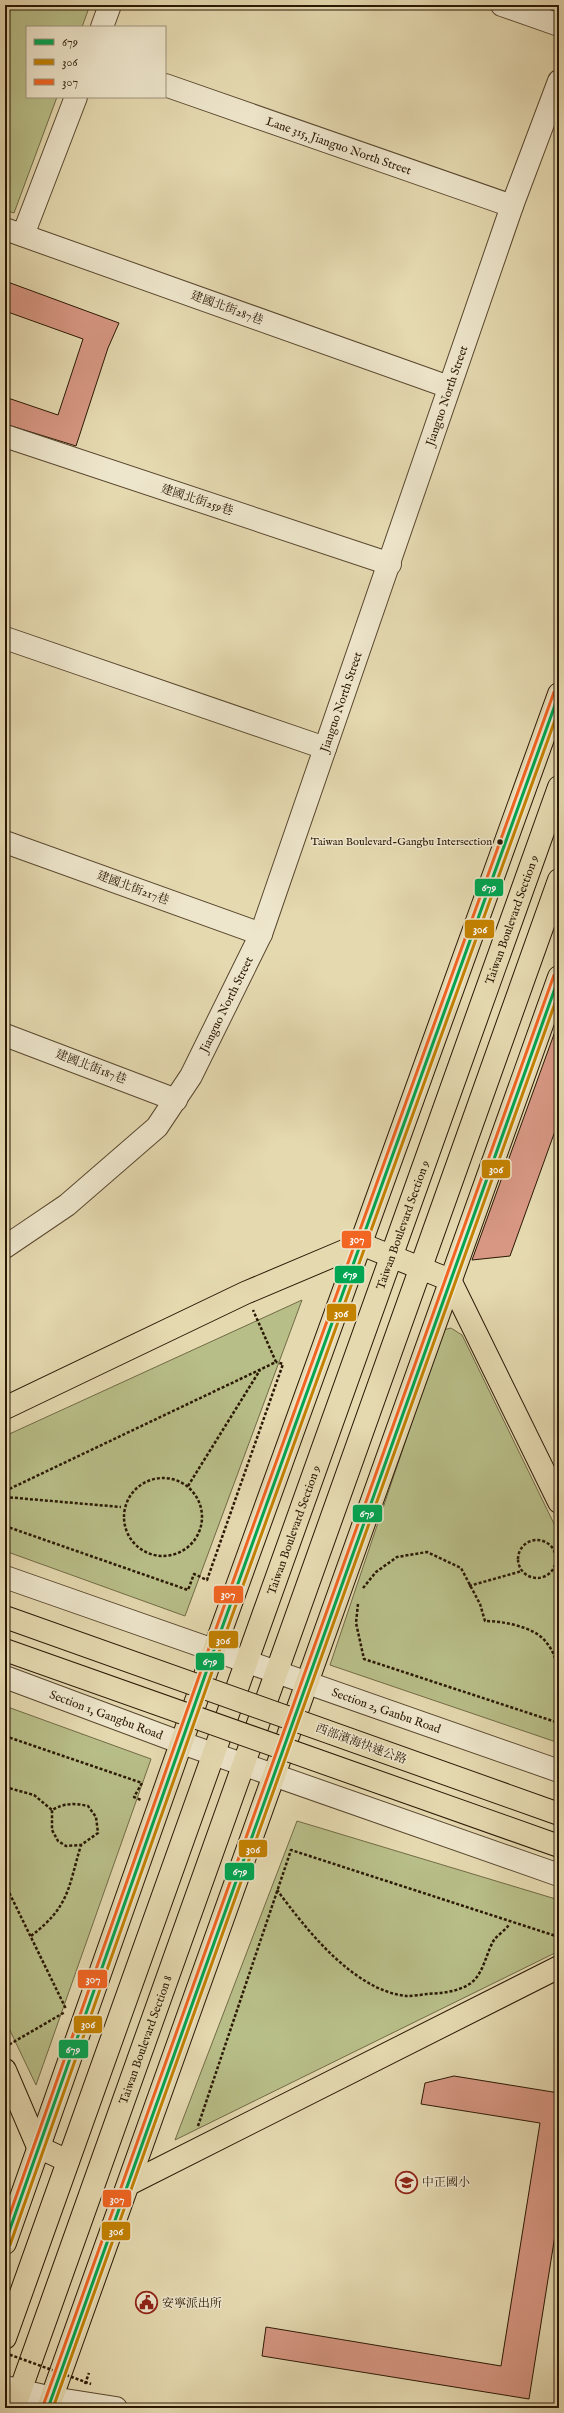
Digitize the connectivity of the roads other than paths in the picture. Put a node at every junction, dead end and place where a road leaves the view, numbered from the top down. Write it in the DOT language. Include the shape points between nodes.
graph roads {
  1 [pos="110,5"];
  2 [pos="502,5"];
  3 [pos="102,26"];
  4 [pos="559,26"];
  5 [pos="559,81"];
  6 [pos="166,85"];
  7 [pos="76,98"];
  8 [pos="512,206"];
  9 [pos="14,232"];
  10 [pos="449,387"];
  11 [pos="5,436"];
  12 [pos="390,564"];
  13 [pos="5,638"];
  14 [pos="559,694"];
  15 [pos="325,748"];
  16 [pos="559,787"];
  17 [pos="5,842"];
  18 [pos="559,880"];
  19 [pos="261,934"];
  20 [pos="559,977"];
  21 [pos="5,1035"];
  22 [pos="176,1100"];
  23 [pos="14,1232"];
  24 [pos="361,1244"];
  25 [pos="5,1247"];
  26 [pos="390,1256"];
  27 [pos="420,1268"];
  28 [pos="450,1280"];
  29 [pos="5,1408"];
  30 [pos="559,1502"];
  31 [pos="5,1577"];
  32 [pos="5,1617"];
  33 [pos="5,1650"];
  34 [pos="214,1650"];
  35 [pos="246,1661"];
  36 [pos="277,1672"];
  37 [pos="5,1677"];
  38 [pos="308,1683"];
  39 [pos="182,1742"];
  40 [pos="213,1754"];
  41 [pos="244,1764"];
  42 [pos="559,1771"];
  43 [pos="275,1775"];
  44 [pos="559,1814"];
  45 [pos="559,1846"];
  46 [pos="559,1875"];
  47 [pos="559,1966"];
  48 [pos="5,2070"];
  49 [pos="38,2147"];
  50 [pos="68,2161"];
  51 [pos="129,2184"];
  52 [pos="5,2243"];
  53 [pos="5,2338"];
  54 [pos="13,2395"];
  55 [pos="50,2403"];
  56 [pos="116,2408"];
  1 -- 3 [label="street"];
  2 -- 4 [label="street"];
  5 -- 8 [label="street, Jianguo North Street"];
  6 -- 8 [label="street, Lane 315, Jianguo North Street"];
  7 -- 9 [label="street"];
  8 -- 10 [label="street, Jianguo North Street"];
  9 -- 10 [label="street, 建國北街287巷"];
  10 -- 12 [label="street, Jianguo North Street"];
  11 -- 12 [label="street, 建國北街259巷"];
  12 -- 15 [label="street, Jianguo North Street"];
  13 -- 15 [label="street"];
  14 -- 24 [label="main road"];
  15 -- 19 [label="street, Jianguo North Street"];
  16 -- 26 [label="main road, Taiwan Boulevard Section 9"];
  17 -- 19 [label="street, 建國北街217巷"];
  18 -- 27 [label="main road"];
  19 -- 22 [label="street, Jianguo North Street" via="191,1076"];
  20 -- 28 [label="main road"];
  21 -- 22 [label="street, 建國北街187巷"];
  22 -- 23 [label="street, Jianguo North Street" via="157,1128 67,1205"];
  23 -- 25 [label="street, Jianguo North Street"];
  24 -- 26 [label="main road"];
  24 -- 29 [label="main road" via="245,1293"];
  24 -- 34 [label="main road"];
  26 -- 27 [label="main road"];
  26 -- 35 [label="main road, Taiwan Boulevard Section 9"];
  27 -- 28 [label="main road"];
  27 -- 36 [label="main road"];
  28 -- 30 [label="main road"];
  28 -- 38 [label="main road"];
  31 -- 34 [label="street"];
  32 -- 44 [label="main road, 西部濱海快速公路, bridge"];
  33 -- 45 [label="main road, bridge"];
  34 -- 35 [label="street, Section 2, Ganbu Road"];
  34 -- 39 [label="main road"];
  35 -- 36 [label="street, Section 2, Ganbu Road"];
  35 -- 40 [label="main road"];
  36 -- 38 [label="street, Section 2, Ganbu Road"];
  36 -- 41 [label="main road, Taiwan Boulevard Section 8"];
  37 -- 39 [label="street, Section 1, Gangbu Road"];
  38 -- 42 [label="street, Section 2, Ganbu Road"];
  38 -- 43 [label="main road"];
  39 -- 40 [label="street, Section 1, Gangbu Road"];
  39 -- 49 [label="main road"];
  40 -- 41 [label="street, Section 1, Gangbu Road"];
  40 -- 50 [label="main road"];
  41 -- 43 [label="street, Section 1, Gangbu Road"];
  41 -- 54 [label="main road, Taiwan Boulevard Section 8"];
  43 -- 46 [label="street"];
  43 -- 51 [label="main road"];
  47 -- 51 [label="main road"];
  48 -- 49 [label="main road"];
  49 -- 50 [label="main road"];
  49 -- 52 [label="main road"];
  50 -- 53 [label="main road"];
  51 -- 55 [label="main road"];
  54 -- 55 [label="street"];
  55 -- 56 [label="street"];
}
